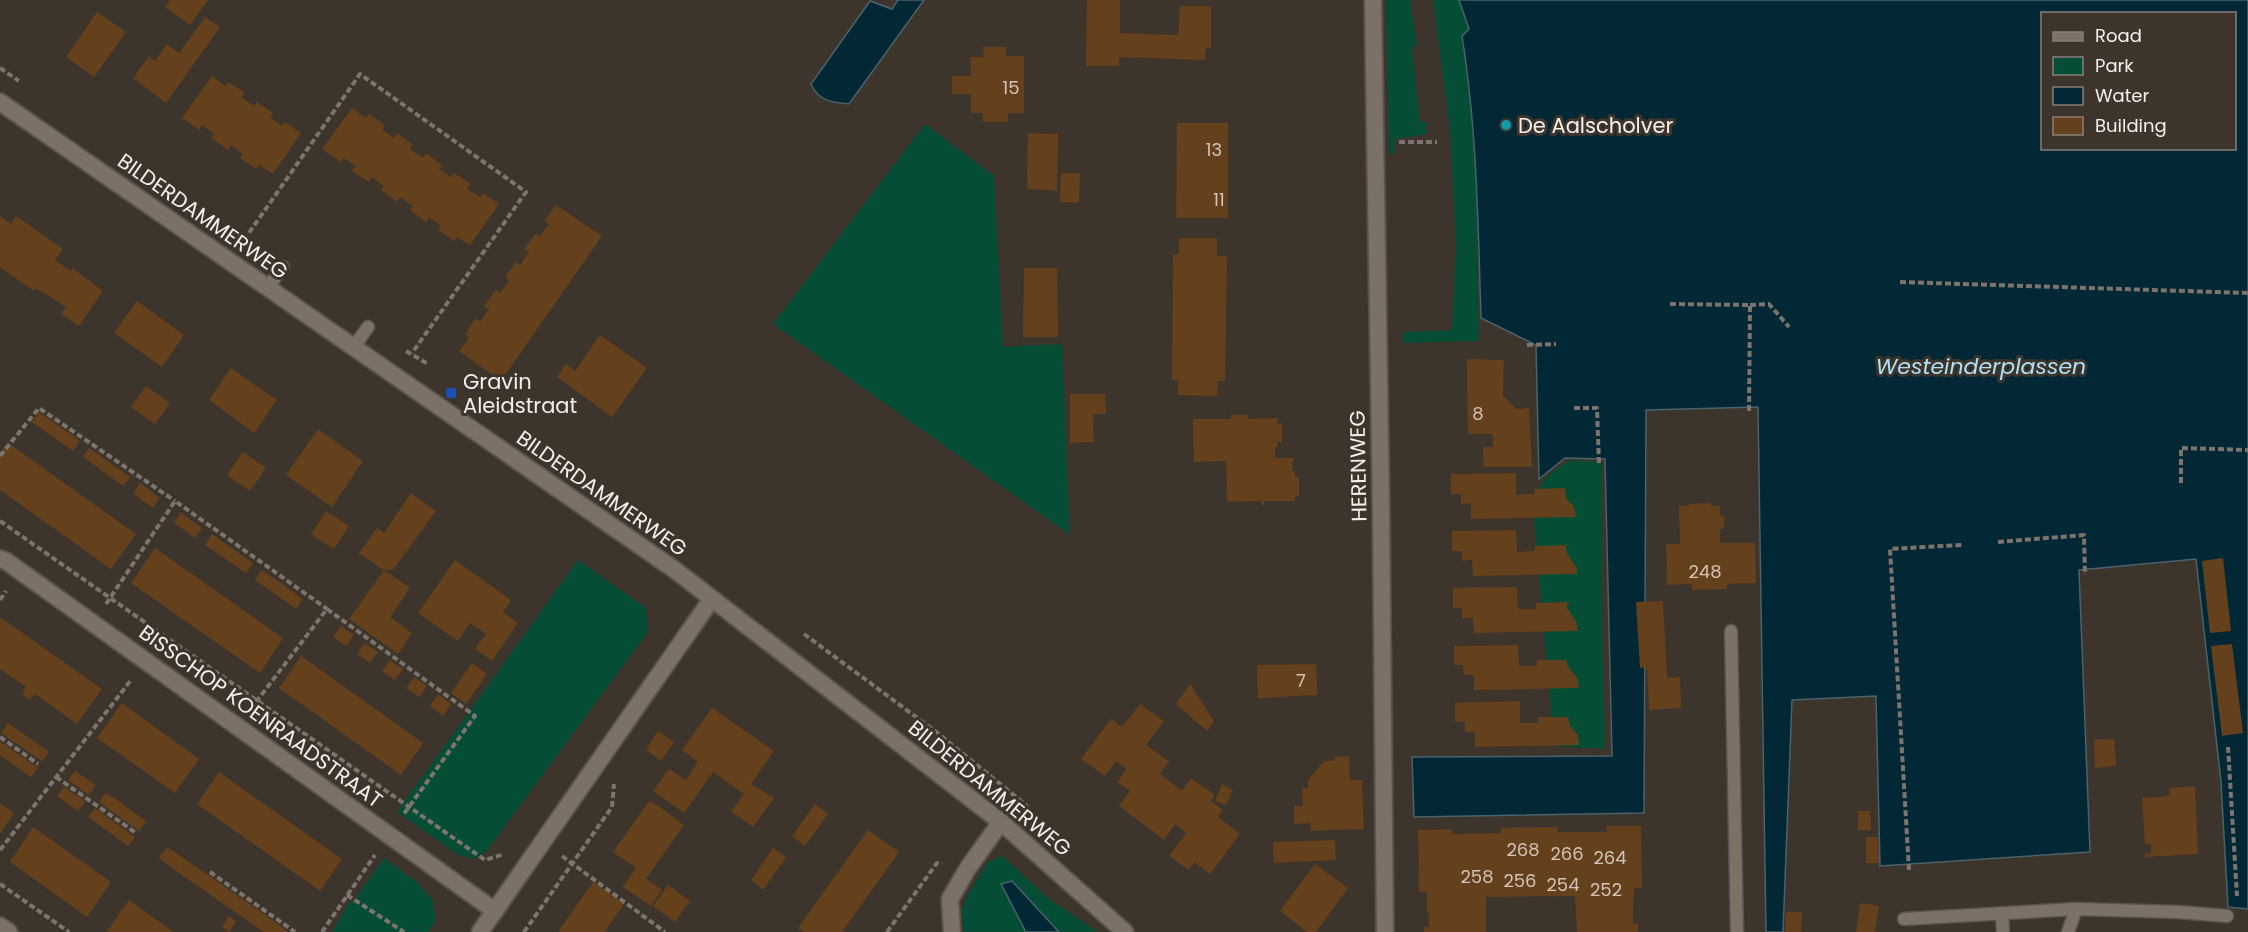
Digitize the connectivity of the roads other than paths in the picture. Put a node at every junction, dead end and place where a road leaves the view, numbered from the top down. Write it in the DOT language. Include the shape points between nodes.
graph roads {
  1 [pos="1373,0"];
  2 [pos="0,102"];
  3 [pos="283,267"];
  4 [pos="267,288"];
  5 [pos="368,327"];
  6 [pos="353,348"];
  7 [pos="0,559"];
  8 [pos="711,600"];
  9 [pos="1731,631"];
  10 [pos="1001,822"];
  11 [pos="2076,909"];
  12 [pos="495,910"];
  13 [pos="2002,913"];
  14 [pos="2227,916"];
  15 [pos="1904,919"];
  16 [pos="0,926"];
  17 [pos="9,932"];
  18 [pos="480,932"];
  19 [pos="952,932"];
  20 [pos="1125,932"];
  21 [pos="1385,932"];
  22 [pos="1737,932"];
  23 [pos="2003,932"];
  24 [pos="2068,932"];
  1 -- 21 [label="street, HERENWEG"];
  2 -- 4 [label="street, BILDERDAMMERWEG"];
  3 -- 4 [label="lane"];
  4 -- 6 [label="street, BILDERDAMMERWEG"];
  5 -- 6 [label="lane"];
  6 -- 8 [label="street, BILDERDAMMERWEG" via="667,564"];
  7 -- 12 [label="street, BISSCHOP KOENRAADSTRAAT"];
  8 -- 10 [label="street, BILDERDAMMERWEG"];
  8 -- 12 [label="street"];
  9 -- 22 [label="lane"];
  10 -- 19 [label="street" via="950,899"];
  10 -- 20 [label="street, BILDERDAMMERWEG"];
  11 -- 13 [label="lane"];
  11 -- 14 [label="lane"];
  11 -- 24 [label="lane"];
  12 -- 18 [label="street"];
  13 -- 15 [label="lane"];
  13 -- 23 [label="lane"];
  16 -- 17 [label="street"];
}
